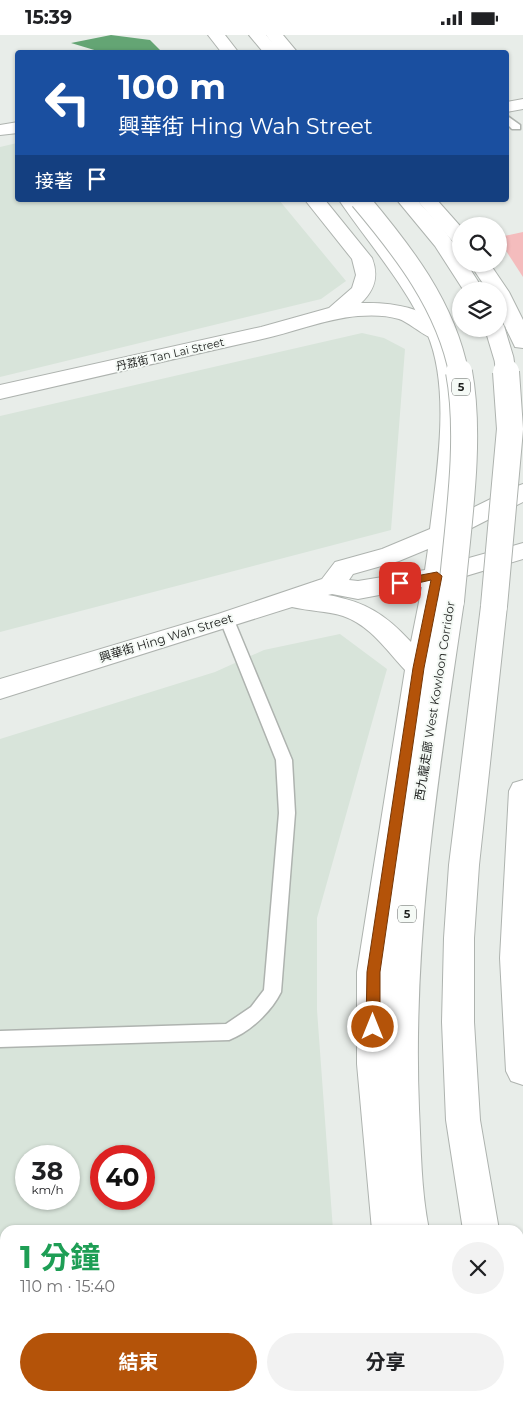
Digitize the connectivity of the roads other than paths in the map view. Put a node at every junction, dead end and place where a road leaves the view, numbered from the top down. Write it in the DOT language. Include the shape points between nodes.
graph roads {
  1 [pos="214,35"];
  2 [pos="257,35"];
  3 [pos="274,35"];
  4 [pos="226,50"];
  5 [pos="271,50"];
  6 [pos="287,50"];
  7 [pos="523,104"];
  8 [pos="509,106"];
  9 [pos="509,121"];
  10 [pos="516,127"];
  11 [pos="15,128"];
  12 [pos="0,130"];
  13 [pos="317,202"];
  14 [pos="350,202"];
  15 [pos="362,202"];
  16 [pos="408,202"];
  17 [pos="429,202"];
  18 [pos="452,229"];
  19 [pos="468,282"];
  20 [pos="507,309"];
  21 [pos="338,311"];
  22 [pos="438,334"];
  23 [pos="497,337"];
  24 [pos="523,340"];
  25 [pos="0,392"];
  26 [pos="523,492"];
  27 [pos="442,531"];
  28 [pos="523,551"];
  29 [pos="437,576"];
  30 [pos="331,585"];
  31 [pos="290,598"];
  32 [pos="227,620"];
  33 [pos="419,668"];
  34 [pos="0,689"];
  35 [pos="523,791"];
  36 [pos="0,1039"];
  37 [pos="523,1071"];
  38 [pos="389,1225"];
  39 [pos="411,1225"];
  40 [pos="480,1225"];
  1 -- 4 [label="main road"];
  2 -- 5 [label="main road"];
  3 -- 6 [label="main road"];
  7 -- 8 [label="main road"];
  9 -- 10 [label="lane"];
  11 -- 12 [label="main road"];
  13 -- 21 [label="main road, 丹荔街 Tan Lai Street" via="367,268 366,280 359,294"];
  14 -- 22 [label="main road" via="410,283"];
  15 -- 39 [label="main road, 西九龍走廊 West Kowloon Corridor / 5, bridge" via="402,253 440,314 457,362 464,421 451,601 412,860 405,944 400,1078"];
  16 -- 19 [label="main road" via="443,243"];
  17 -- 18 [label="main road"];
  20 -- 24 [label="main road"];
  21 -- 22 [label="main road, 丹荔街 Tan Lai Street" via="373,309 403,313 432,327"];
  21 -- 25 [label="main road, 丹荔街 Tan Lai Street" via="279,329"];
  22 -- 27 [label="main road" via="449,372 451,397 449,467"];
  23 -- 40 [label="main road, bridge" via="504,359 509,398 508,460 459,938 462,1120"];
  26 -- 27 [label="main road, 興華街 Hing Wah Street"];
  27 -- 29 [label="main road"];
  27 -- 30 [label="main road, 興華街 Hing Wah Street" via="416,546 344,568"];
  28 -- 29 [label="main road, 興華街 Hing Wah Street"];
  29 -- 30 [label="main road, 興華街 Hing Wah Street" via="358,590"];
  29 -- 33 [label="main road"];
  30 -- 31 [label="main road, 興華街 Hing Wah Street"];
  31 -- 32 [label="main road, 興華街 Hing Wah Street"];
  31 -- 33 [label="main road" via="364,615"];
  32 -- 34 [label="main road, 興華街 Hing Wah Street"];
  32 -- 36 [label="lane" via="284,760 287,813 272,992 257,1012 229,1032"];
  33 -- 38 [label="main road" via="373,972 373,1064"];
  35 -- 37 [label="main road" via="516,958"];
}
